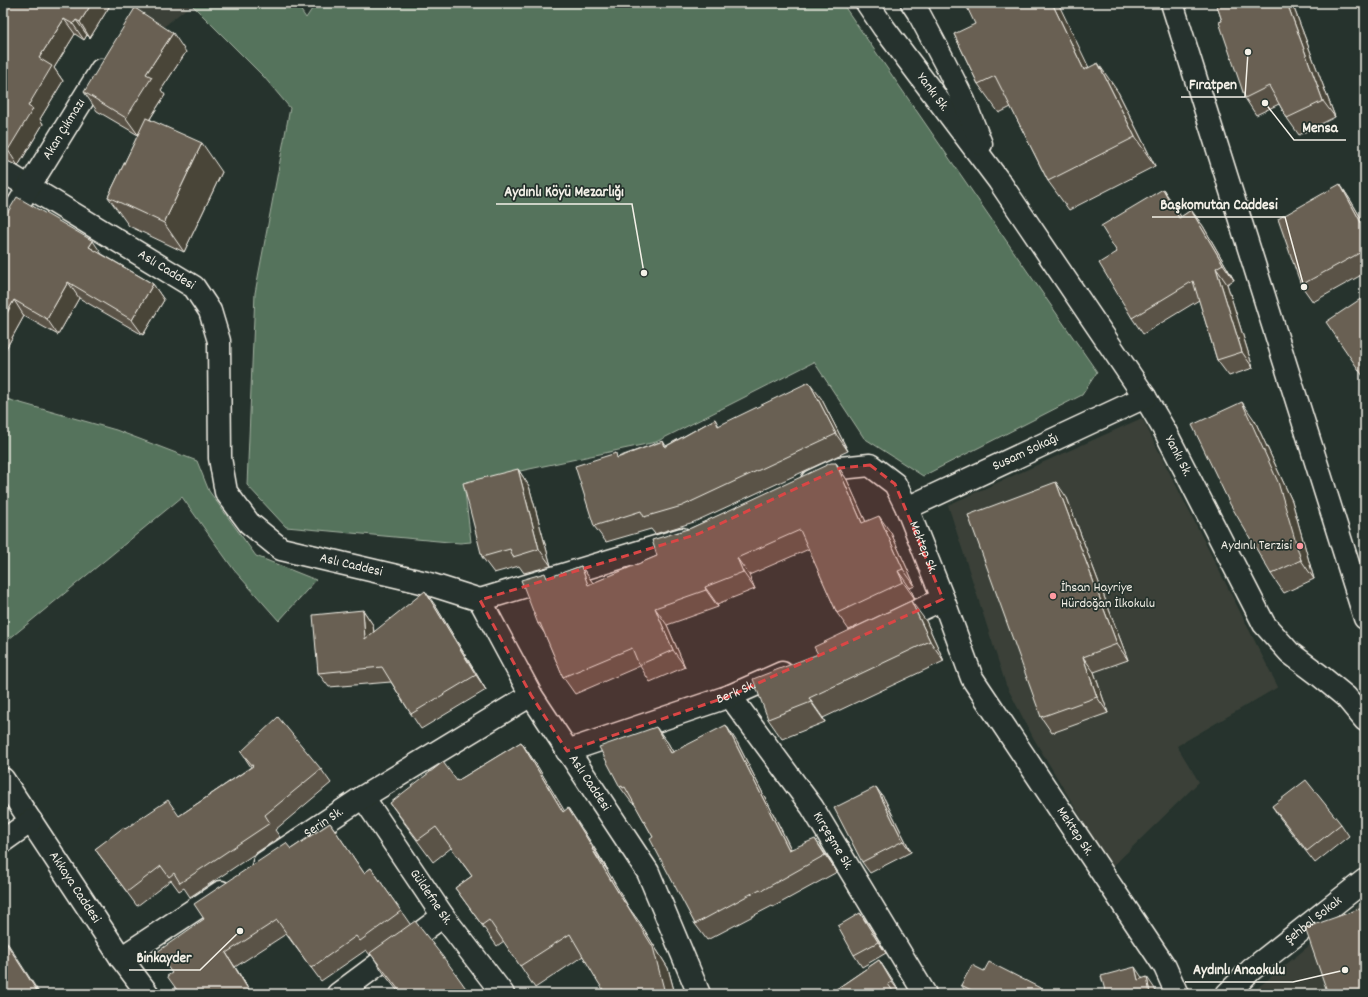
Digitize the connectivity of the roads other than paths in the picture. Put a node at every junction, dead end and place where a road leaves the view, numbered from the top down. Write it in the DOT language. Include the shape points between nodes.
graph roads {
  1 [pos="867,3"];
  2 [pos="912,3"];
  3 [pos="1172,3"];
  4 [pos="110,56"];
  5 [pos="3,171"];
  6 [pos="999,181"];
  7 [pos="29,187"];
  8 [pos="3,229"];
  9 [pos="1145,397"];
  10 [pos="798,488"];
  11 [pos="907,508"];
  12 [pos="698,534"];
  13 [pos="943,599"];
  14 [pos="480,600"];
  15 [pos="1365,618"];
  16 [pos="875,632"];
  17 [pos="803,664"];
  18 [pos="531,695"];
  19 [pos="730,696"];
  20 [pos="1365,720"];
  21 [pos="567,751"];
  22 [pos="3,779"];
  23 [pos="363,797"];
  24 [pos="31,821"];
  25 [pos="3,841"];
  26 [pos="1365,880"];
  27 [pos="443,916"];
  28 [pos="122,958"];
  29 [pos="148,994"];
  30 [pos="338,994"];
  31 [pos="503,994"];
  32 [pos="699,994"];
  33 [pos="925,994"];
  34 [pos="1177,994"];
  35 [pos="1227,994"];
  1 -- 6 [label="street, Yankı Sk."];
  2 -- 6 [label="street, Yankı Sk." via="964,101"];
  3 -- 15 [label="street"];
  4 -- 7 [label="street, Akan Çıkmazı"];
  5 -- 7 [label="street, Aslı Caddesi"];
  6 -- 9 [label="street, Yankı Sk."];
  7 -- 8 [label="street, Akan Çıkmazı"];
  7 -- 14 [label="street, Aslı Caddesi" via="194,287 210,311 219,341 220,458 226,492 249,523 281,548 426,583"];
  9 -- 11 [label="street, Susam Sokağı"];
  9 -- 20 [label="street, Yankı Sk." via="1166,431 1264,624 1290,653 1346,697"];
  10 -- 11 [label="street, Mektep Sk." via="840,468 870,465 895,484"];
  11 -- 13 [label="street, Mektep Sk."];
  12 -- 14 [label="street"];
  13 -- 16 [label="street"];
  13 -- 34 [label="street, Mektep Sk." via="972,678 1165,967"];
  14 -- 18 [label="street, Aslı Caddesi"];
  17 -- 19 [label="street, Berk Sk."];
  18 -- 21 [label="street, Aslı Caddesi"];
  18 -- 23 [label="street, Serin Sk."];
  19 -- 21 [label="street, Berk Sk."];
  19 -- 33 [label="street, Kırçeşme Sk." via="812,807"];
  21 -- 32 [label="street, Aslı Caddesi" via="648,872"];
  22 -- 24 [label="street, Akkaya Caddesi"];
  23 -- 27 [label="street, Güldefne Sk."];
  23 -- 28 [label="street, Serin Sk."];
  24 -- 25 [label="street"];
  24 -- 28 [label="street, Akkaya Caddesi"];
  26 -- 35 [label="street, Şehbal Sokak" via="1251,970"];
  27 -- 30 [label="street"];
  27 -- 31 [label="street, Güldefne Sk."];
  28 -- 29 [label="street, Akkaya Caddesi"];
}
